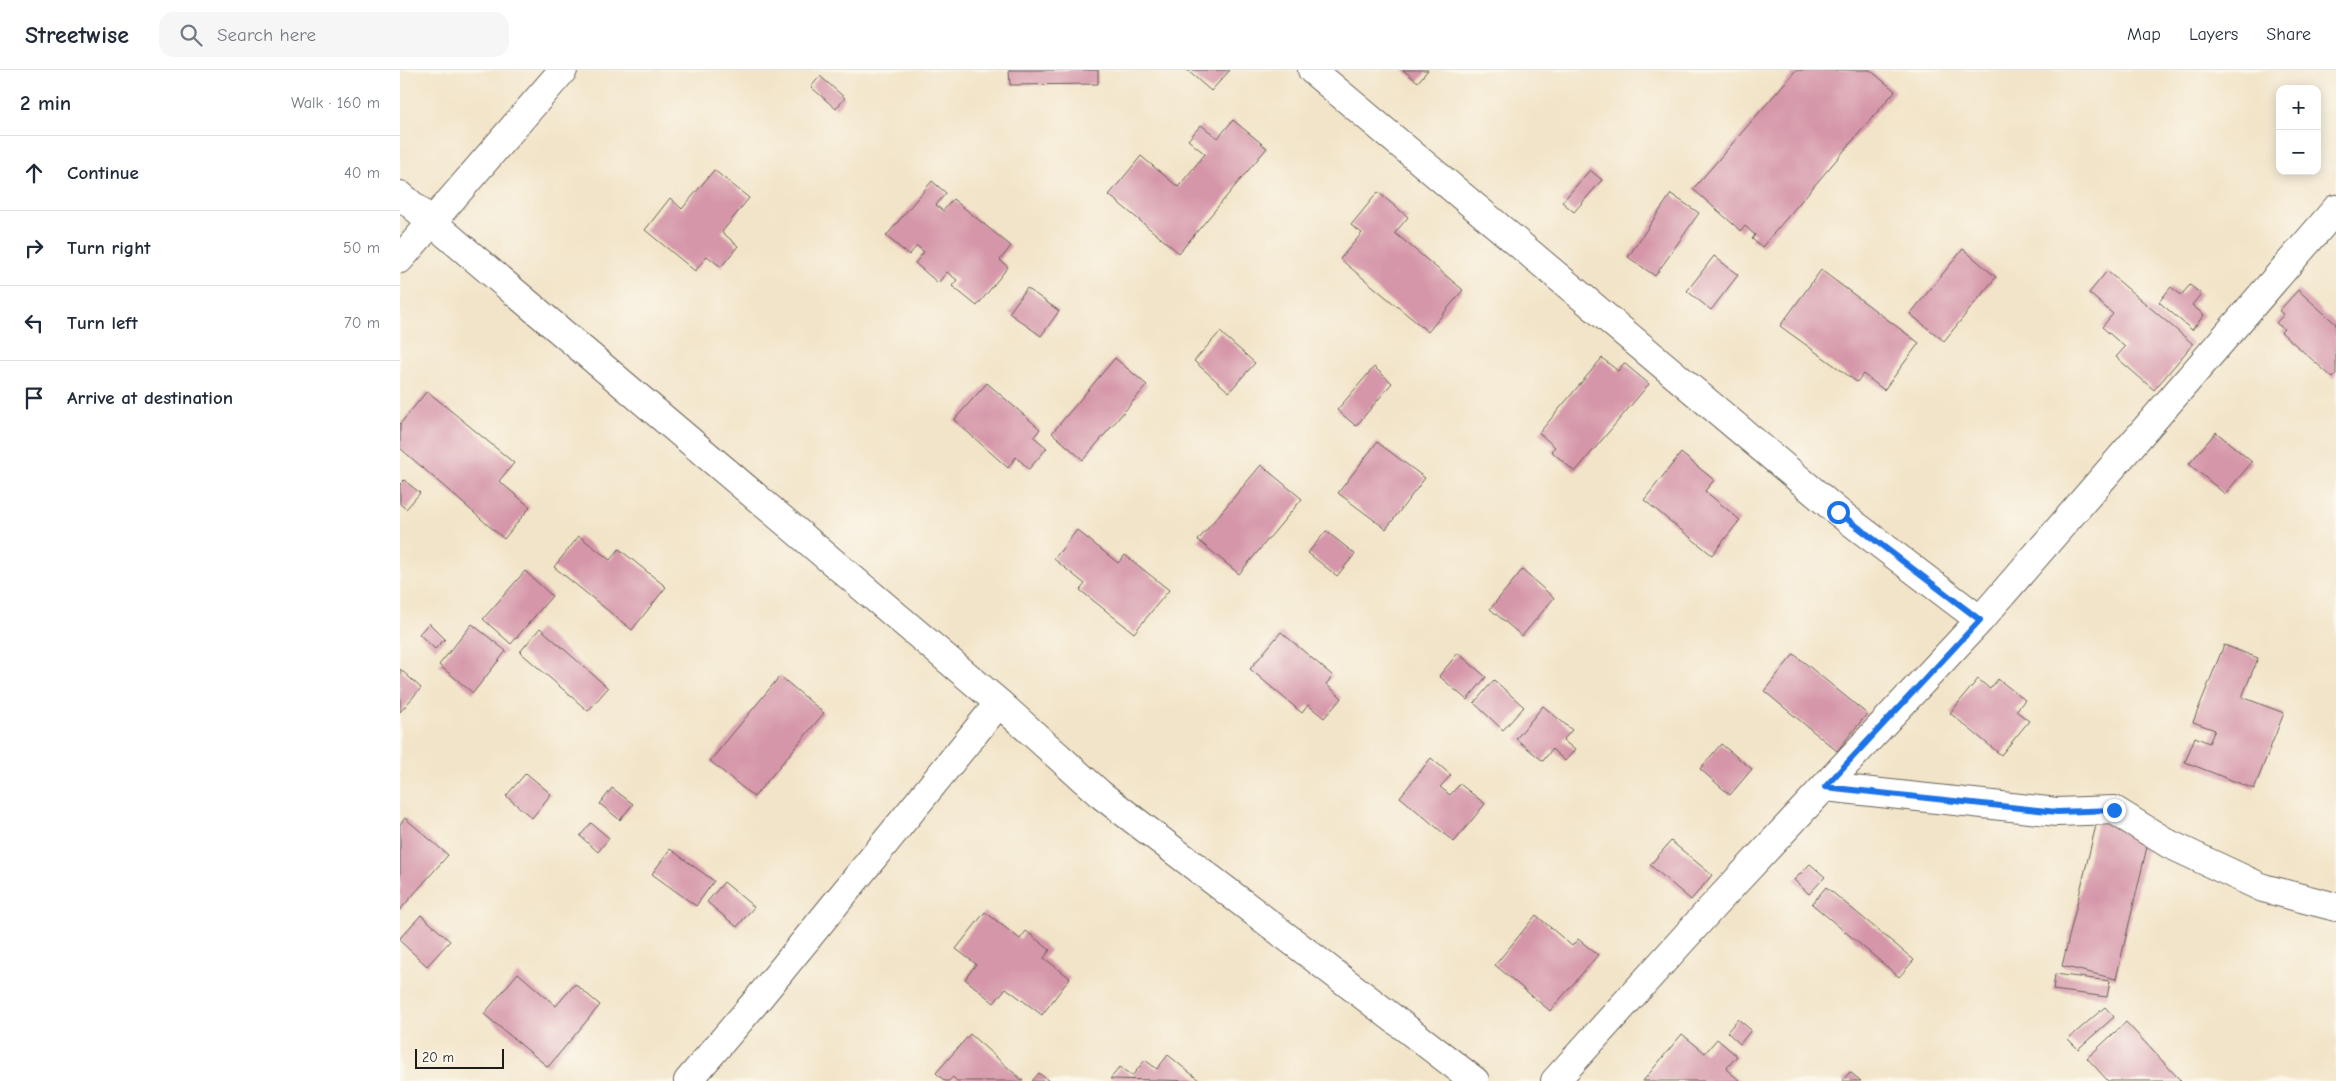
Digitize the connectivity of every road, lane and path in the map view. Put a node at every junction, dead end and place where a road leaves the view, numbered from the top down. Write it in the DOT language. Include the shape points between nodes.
graph roads {
  1 [pos="563,70"];
  2 [pos="1312,70"];
  3 [pos="400,195"];
  4 [pos="2336,209"];
  5 [pos="431,222"];
  6 [pos="400,259"];
  7 [pos="1980,620"];
  8 [pos="999,703"];
  9 [pos="1825,787"];
  10 [pos="2336,907"];
  11 [pos="688,1081"];
  12 [pos="1475,1081"];
  13 [pos="1555,1081"];
  1 -- 5 [label="street"];
  2 -- 7 [label="street" via="1838,512"];
  3 -- 5 [label="street"];
  4 -- 7 [label="street"];
  5 -- 6 [label="street"];
  5 -- 8 [label="street"];
  7 -- 9 [label="street"];
  8 -- 11 [label="street"];
  8 -- 12 [label="street" via="1100,794"];
  9 -- 10 [label="street" via="2057,812 2114,810 2169,844 2263,888"];
  9 -- 13 [label="street" via="1714,904"];
}
